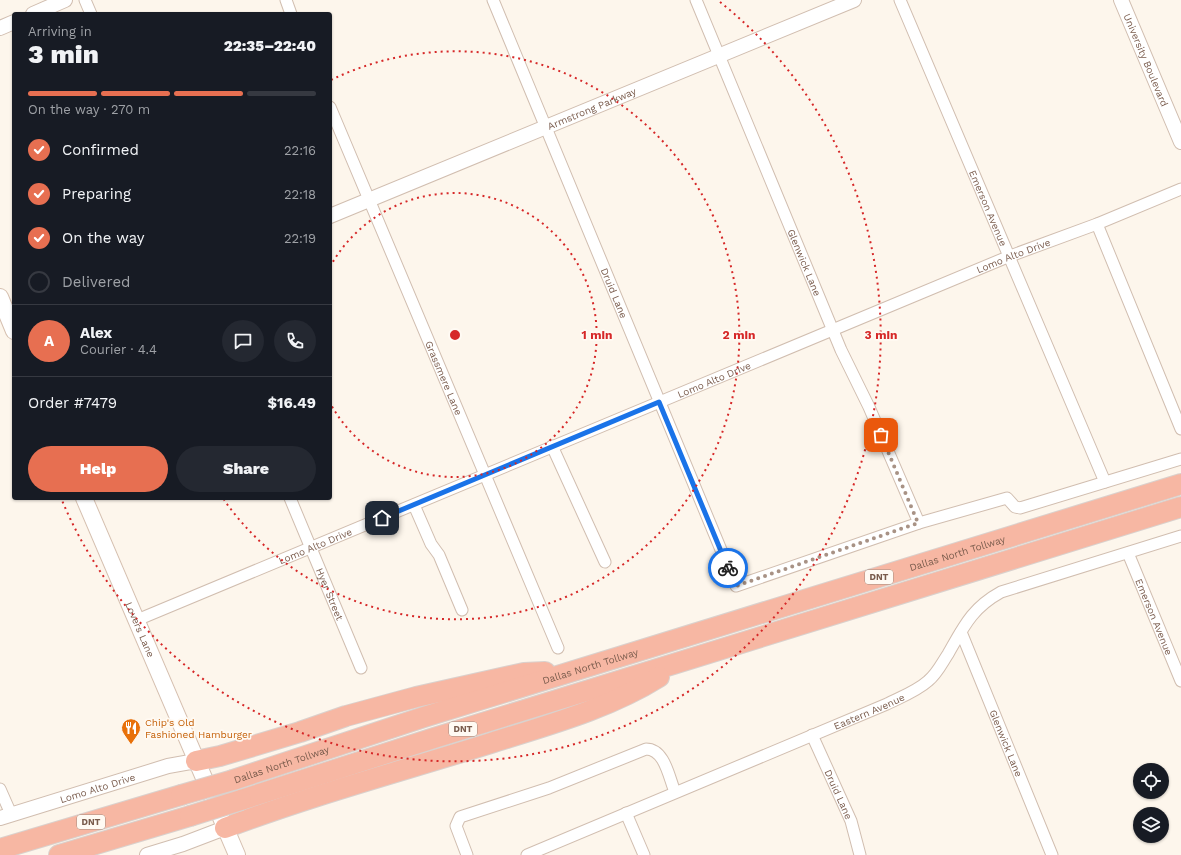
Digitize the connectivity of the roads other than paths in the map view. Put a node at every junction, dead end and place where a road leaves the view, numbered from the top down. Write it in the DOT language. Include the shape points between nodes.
graph roads {
  1 [pos="65,0"];
  2 [pos="85,0"];
  3 [pos="286,0"];
  4 [pos="493,0"];
  5 [pos="696,0"];
  6 [pos="854,0"];
  7 [pos="900,0"];
  8 [pos="1121,0"];
  9 [pos="38,12"];
  10 [pos="90,12"];
  11 [pos="290,12"];
  12 [pos="12,23"];
  13 [pos="0,28"];
  14 [pos="719,55"];
  15 [pos="332,112"];
  16 [pos="546,127"];
  17 [pos="1181,142"];
  18 [pos="1181,188"];
  19 [pos="368,200"];
  20 [pos="332,215"];
  21 [pos="1097,224"];
  22 [pos="1010,256"];
  23 [pos="0,297"];
  24 [pos="12,326"];
  25 [pos="833,331"];
  26 [pos="659,402"];
  27 [pos="1181,429"];
  28 [pos="552,446"];
  29 [pos="1181,459"];
  30 [pos="484,475"];
  31 [pos="1105,482"];
  32 [pos="1181,484"];
  33 [pos="85,500"];
  34 [pos="291,500"];
  35 [pos="414,505"];
  36 [pos="1181,507"];
  37 [pos="918,523"];
  38 [pos="1181,536"];
  39 [pos="311,548"];
  40 [pos="1128,553"];
  41 [pos="605,562"];
  42 [pos="462,610"];
  43 [pos="137,620"];
  44 [pos="961,632"];
  45 [pos="558,648"];
  46 [pos="686,661"];
  47 [pos="361,668"];
  48 [pos="577,671"];
  49 [pos="1181,681"];
  50 [pos="812,735"];
  51 [pos="196,761"];
  52 [pos="0,789"];
  53 [pos="675,792"];
  54 [pos="626,813"];
  55 [pos="5,816"];
  56 [pos="225,828"];
  57 [pos="0,850"];
  58 [pos="59,855"];
  59 [pos="146,855"];
  60 [pos="237,855"];
  61 [pos="467,855"];
  62 [pos="527,855"];
  63 [pos="644,855"];
  64 [pos="860,855"];
  65 [pos="1052,855"];
  1 -- 9 [label="street"];
  2 -- 10 [label="street"];
  3 -- 11 [label="street"];
  4 -- 16 [label="street, Druid Lane"];
  5 -- 14 [label="street, Glenwick Lane"];
  6 -- 14 [label="street, Armstrong Parkway"];
  7 -- 22 [label="street, Emerson Avenue"];
  8 -- 17 [label="street, University Boulevard"];
  12 -- 13 [label="street"];
  14 -- 16 [label="street, Armstrong Parkway"];
  14 -- 25 [label="street, Glenwick Lane"];
  15 -- 19 [label="street, Grassmere Lane"];
  16 -- 19 [label="street, Armstrong Parkway"];
  16 -- 26 [label="street, Druid Lane"];
  18 -- 21 [label="street, Lomo Alto Drive"];
  19 -- 20 [label="street, Armstrong Parkway"];
  19 -- 30 [label="street, Grassmere Lane"];
  21 -- 22 [label="street, Lomo Alto Drive"];
  21 -- 27 [label="street"];
  22 -- 25 [label="street, Lomo Alto Drive"];
  22 -- 31 [label="street, Emerson Avenue"];
  23 -- 24 [label="main road"];
  25 -- 26 [label="street, Lomo Alto Drive"];
  25 -- 37 [label="street, Glenwick Lane" via="869,407"];
  26 -- 28 [label="street, Lomo Alto Drive"];
  26 -- 37 [label="street, Druid Lane" via="736,586"];
  28 -- 30 [label="street, Lomo Alto Drive"];
  28 -- 41 [label="street"];
  29 -- 31 [label="street"];
  30 -- 35 [label="street, Lomo Alto Drive"];
  30 -- 45 [label="street, Grassmere Lane"];
  31 -- 37 [label="street" via="1020,508 1015,507 1007,498"];
  32 -- 48 [label="highway, Dallas North Tollway / DNT"];
  33 -- 43 [label="main road, Lovers Lane"];
  34 -- 39 [label="street, Hyer Street"];
  35 -- 39 [label="street, Lomo Alto Drive"];
  35 -- 42 [label="street"];
  36 -- 46 [label="highway, DNT"];
  38 -- 40 [label="street, Eastern Avenue"];
  39 -- 43 [label="street, Lomo Alto Drive"];
  39 -- 47 [label="street, Hyer Street"];
  40 -- 44 [label="street, Eastern Avenue" via="1001,592 986,600 974,611"];
  40 -- 49 [label="street, Emerson Avenue"];
  43 -- 51 [label="main road, Lovers Lane"];
  44 -- 50 [label="street, Eastern Avenue" via="938,670 923,685 888,704"];
  44 -- 65 [label="street, Glenwick Lane"];
  46 -- 56 [label="highway" via="639,690 565,720 284,807"];
  46 -- 58 [label="highway, DNT, bridge"];
  48 -- 51 [label="highway" via="524,673 416,697"];
  48 -- 57 [label="highway, Dallas North Tollway / DNT, bridge" via="424,717 233,780"];
  50 -- 53 [label="street, Eastern Avenue"];
  50 -- 64 [label="street, Druid Lane" via="851,821"];
  51 -- 55 [label="street, Lomo Alto Drive" via="168,766"];
  51 -- 56 [label="main road, Lovers Lane"];
  52 -- 55 [label="street"];
  53 -- 54 [label="street, Eastern Avenue"];
  53 -- 61 [label="street" via="662,758 656,752 646,749 549,788 460,817 456,826"];
  54 -- 62 [label="street, Eastern Avenue"];
  54 -- 63 [label="street"];
  56 -- 59 [label="street"];
  56 -- 60 [label="main road, Lovers Lane"];
}
